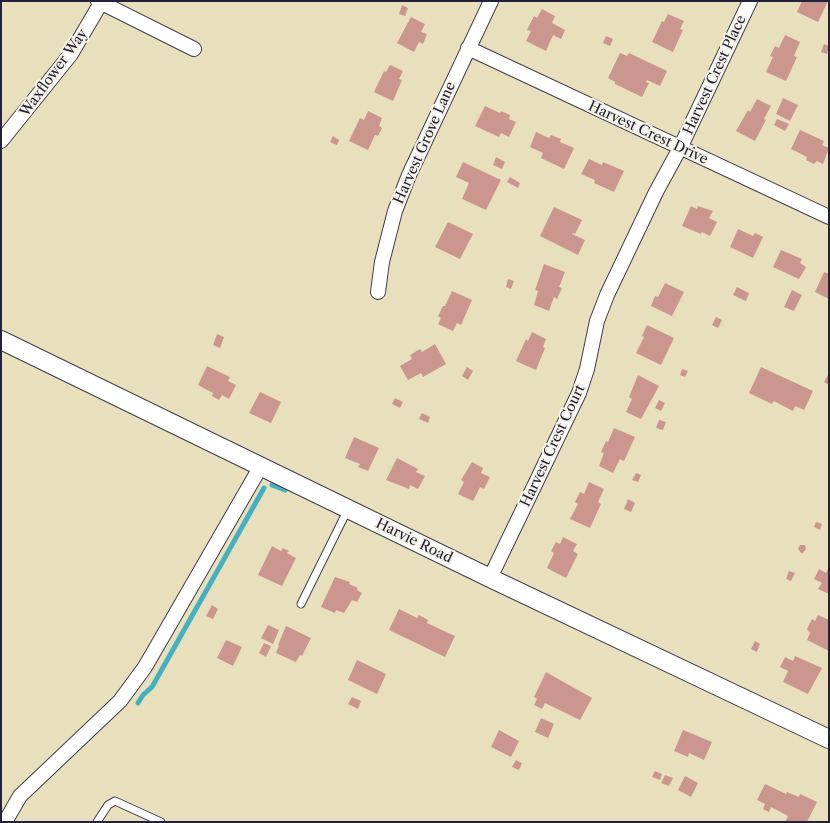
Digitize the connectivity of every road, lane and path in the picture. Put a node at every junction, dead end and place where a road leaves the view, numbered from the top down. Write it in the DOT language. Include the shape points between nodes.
graph roads {
  1 [pos="491,1"];
  2 [pos="750,1"];
  3 [pos="100,2"];
  4 [pos="468,48"];
  5 [pos="194,49"];
  6 [pos="1,142"];
  7 [pos="680,148"];
  8 [pos="829,217"];
  9 [pos="378,292"];
  10 [pos="1,340"];
  11 [pos="260,466"];
  12 [pos="348,508"];
  13 [pos="490,578"];
  14 [pos="301,604"];
  15 [pos="829,739"];
  16 [pos="5,822"];
  17 [pos="97,822"];
  18 [pos="161,822"];
  1 -- 4 [label="street, Harvest Grove Lane"];
  2 -- 7 [label="street, Harvest Crest Place"];
  3 -- 5 [label="street"];
  3 -- 6 [label="street, Waxflower Way" via="70,54"];
  4 -- 7 [label="street, Harvest Crest Drive"];
  4 -- 9 [label="street, Harvest Grove Lane" via="408,175 395,211"];
  7 -- 8 [label="street, Harvest Crest Drive"];
  7 -- 13 [label="street, Harvest Crest Court" via="607,295 597,321 579,394"];
  10 -- 11 [label="street, Harvie Road"];
  11 -- 12 [label="street, Harvie Road"];
  11 -- 16 [label="street" via="145,667 120,701 20,796"];
  12 -- 13 [label="street, Harvie Road"];
  12 -- 14 [label="lane"];
  13 -- 15 [label="street, Harvie Road"];
  17 -- 18 [label="lane" via="108,805 115,801"];
}
